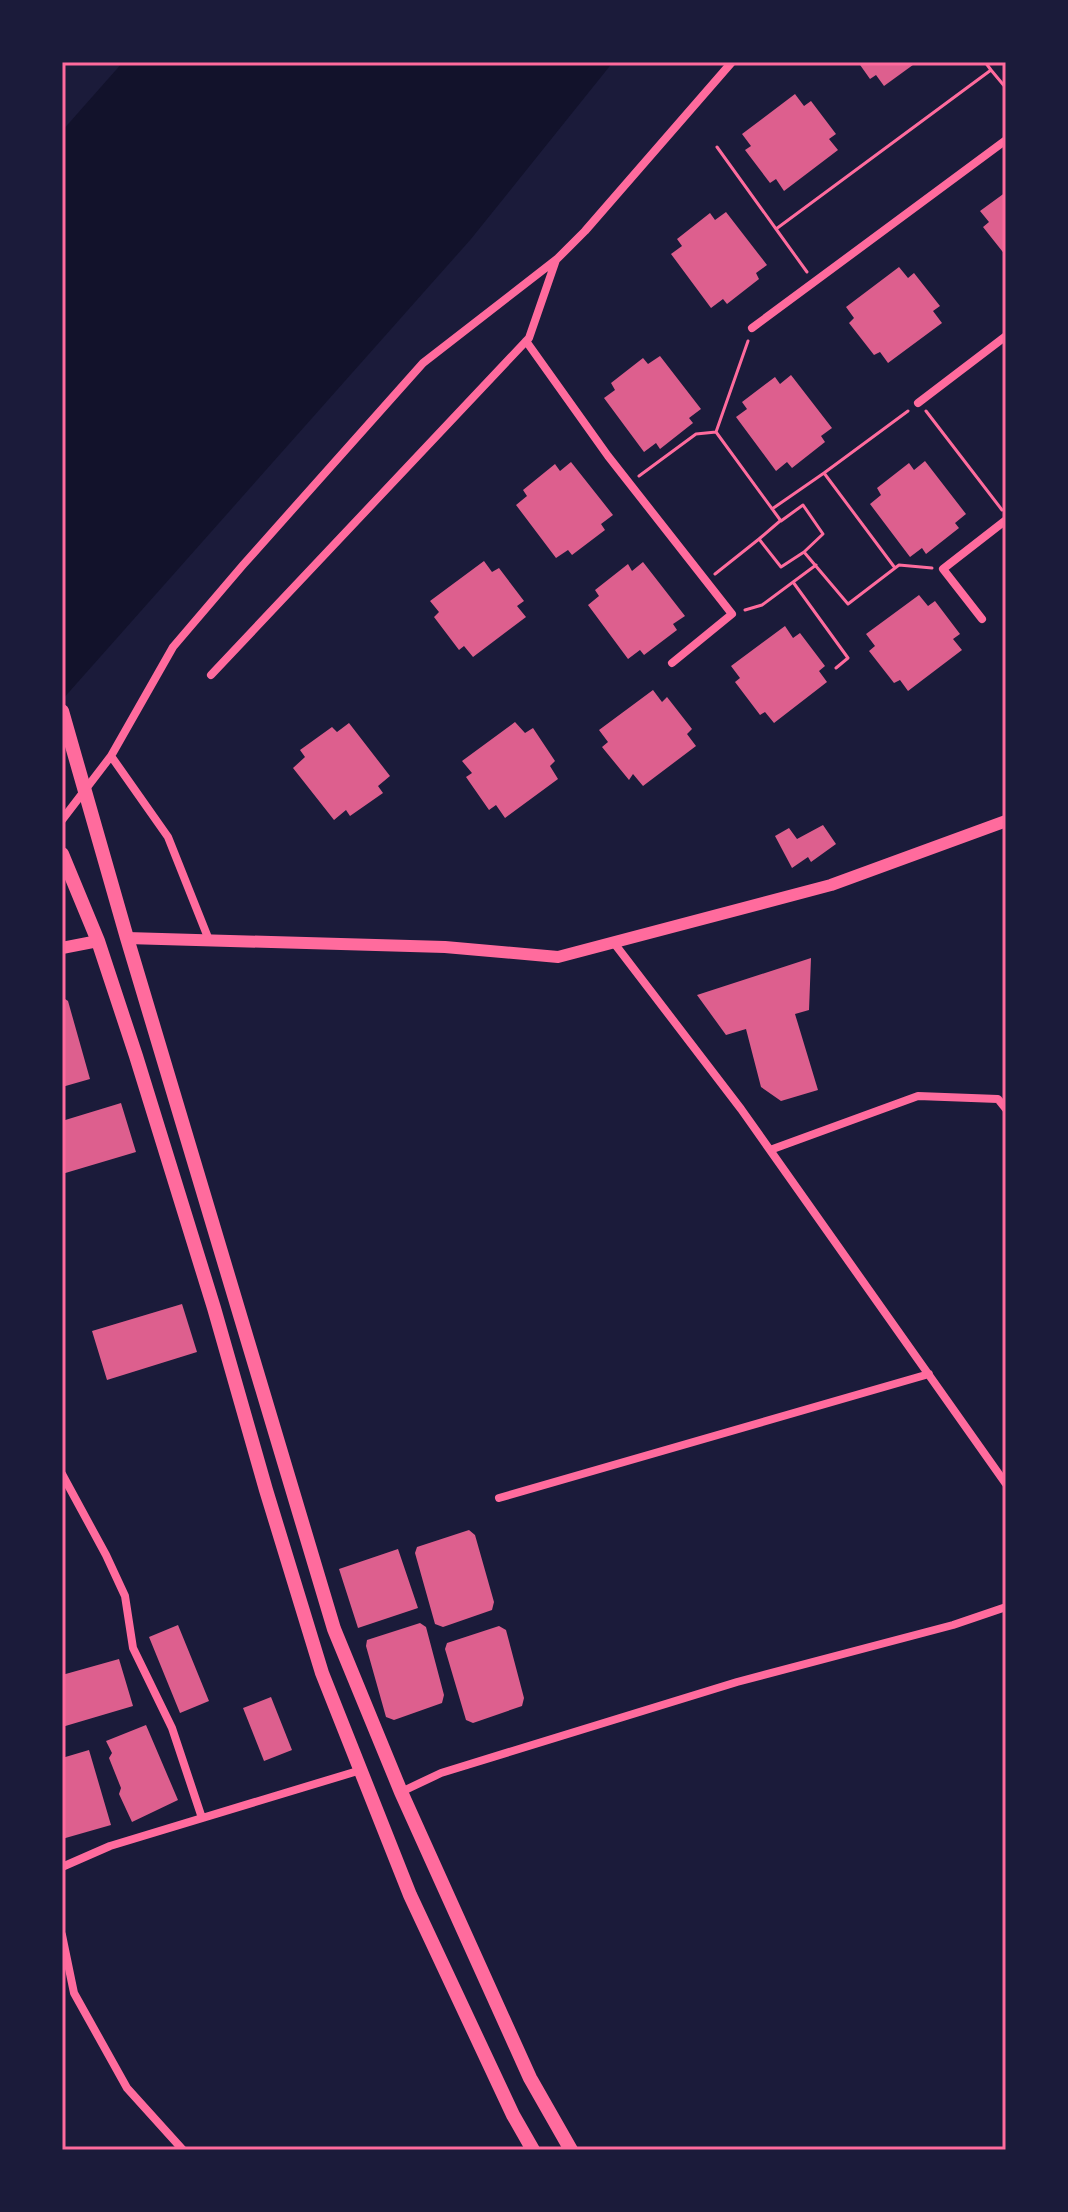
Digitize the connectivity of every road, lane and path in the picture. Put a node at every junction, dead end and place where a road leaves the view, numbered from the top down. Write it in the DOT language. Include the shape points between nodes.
graph roads {
  1 [pos="732,62"];
  2 [pos="985,62"];
  3 [pos="991,70"];
  4 [pos="1006,88"];
  5 [pos="1006,140"];
  6 [pos="717,147"];
  7 [pos="776,229"];
  8 [pos="557,259"];
  9 [pos="814,282"];
  10 [pos="752,328"];
  11 [pos="1006,336"];
  12 [pos="526,341"];
  13 [pos="918,403"];
  14 [pos="716,432"];
  15 [pos="824,473"];
  16 [pos="629,483"];
  17 [pos="772,509"];
  18 [pos="1006,517"];
  19 [pos="781,521"];
  20 [pos="759,539"];
  21 [pos="804,552"];
  22 [pos="816,565"];
  23 [pos="895,568"];
  24 [pos="943,569"];
  25 [pos="707,581"];
  26 [pos="793,582"];
  27 [pos="732,614"];
  28 [pos="982,619"];
  29 [pos="672,663"];
  30 [pos="836,668"];
  31 [pos="211,675"];
  32 [pos="62,711"];
  33 [pos="111,756"];
  34 [pos="62,820"];
  35 [pos="1006,821"];
  36 [pos="63,859"];
  37 [pos="127,938"];
  38 [pos="209,940"];
  39 [pos="98,941"];
  40 [pos="614,943"];
  41 [pos="62,948"];
  42 [pos="1006,1109"];
  43 [pos="770,1150"];
  44 [pos="929,1374"];
  45 [pos="62,1474"];
  46 [pos="1006,1484"];
  47 [pos="499,1498"];
  48 [pos="1006,1607"];
  49 [pos="361,1770"];
  50 [pos="401,1792"];
  51 [pos="202,1818"];
  52 [pos="62,1867"];
  53 [pos="62,1935"];
  54 [pos="183,2150"];
  55 [pos="533,2150"];
  56 [pos="571,2150"];
  1 -- 8 [label="street"];
  2 -- 3 [label="path"];
  3 -- 4 [label="path"];
  3 -- 7 [label="path"];
  5 -- 9 [label="street"];
  6 -- 7 [label="path"];
  7 -- 9 [label="path"];
  8 -- 12 [label="street"];
  8 -- 33 [label="street" via="423,363 173,647"];
  9 -- 10 [label="street"];
  10 -- 14 [label="path"];
  11 -- 13 [label="street"];
  12 -- 16 [label="street"];
  12 -- 31 [label="street"];
  13 -- 15 [label="path"];
  13 -- 18 [label="path"];
  14 -- 16 [label="path" via="696,434"];
  14 -- 17 [label="path"];
  15 -- 17 [label="path"];
  15 -- 23 [label="path"];
  16 -- 25 [label="street"];
  17 -- 19 [label="path"];
  18 -- 24 [label="street"];
  19 -- 20 [label="path"];
  19 -- 21 [label="path" via="803,505 823,534"];
  20 -- 21 [label="path" via="781,567"];
  20 -- 25 [label="path"];
  21 -- 22 [label="path"];
  22 -- 23 [label="path" via="848,604"];
  22 -- 26 [label="path"];
  23 -- 24 [label="path"];
  24 -- 28 [label="street"];
  25 -- 27 [label="street"];
  26 -- 27 [label="path" via="762,605"];
  26 -- 30 [label="path" via="848,658"];
  27 -- 29 [label="street"];
  32 -- 37 [label="main road"];
  33 -- 34 [label="street"];
  33 -- 38 [label="street" via="168,837"];
  35 -- 40 [label="street" via="831,885"];
  36 -- 39 [label="main road"];
  37 -- 38 [label="street"];
  37 -- 50 [label="main road" via="334,1629"];
  38 -- 40 [label="street" via="445,947 558,957"];
  39 -- 41 [label="street"];
  39 -- 49 [label="main road" via="322,1673"];
  40 -- 43 [label="street"];
  42 -- 43 [label="street" via="998,1099 918,1096"];
  43 -- 44 [label="street"];
  44 -- 46 [label="street"];
  44 -- 47 [label="street"];
  45 -- 51 [label="street" via="125,1596 133,1648 172,1728"];
  48 -- 50 [label="street" via="737,1682 441,1773"];
  49 -- 51 [label="street"];
  49 -- 55 [label="main road" via="410,1895"];
  50 -- 56 [label="main road" via="530,2078"];
  51 -- 52 [label="street"];
  53 -- 54 [label="street" via="74,1993 119,2075"];
}
